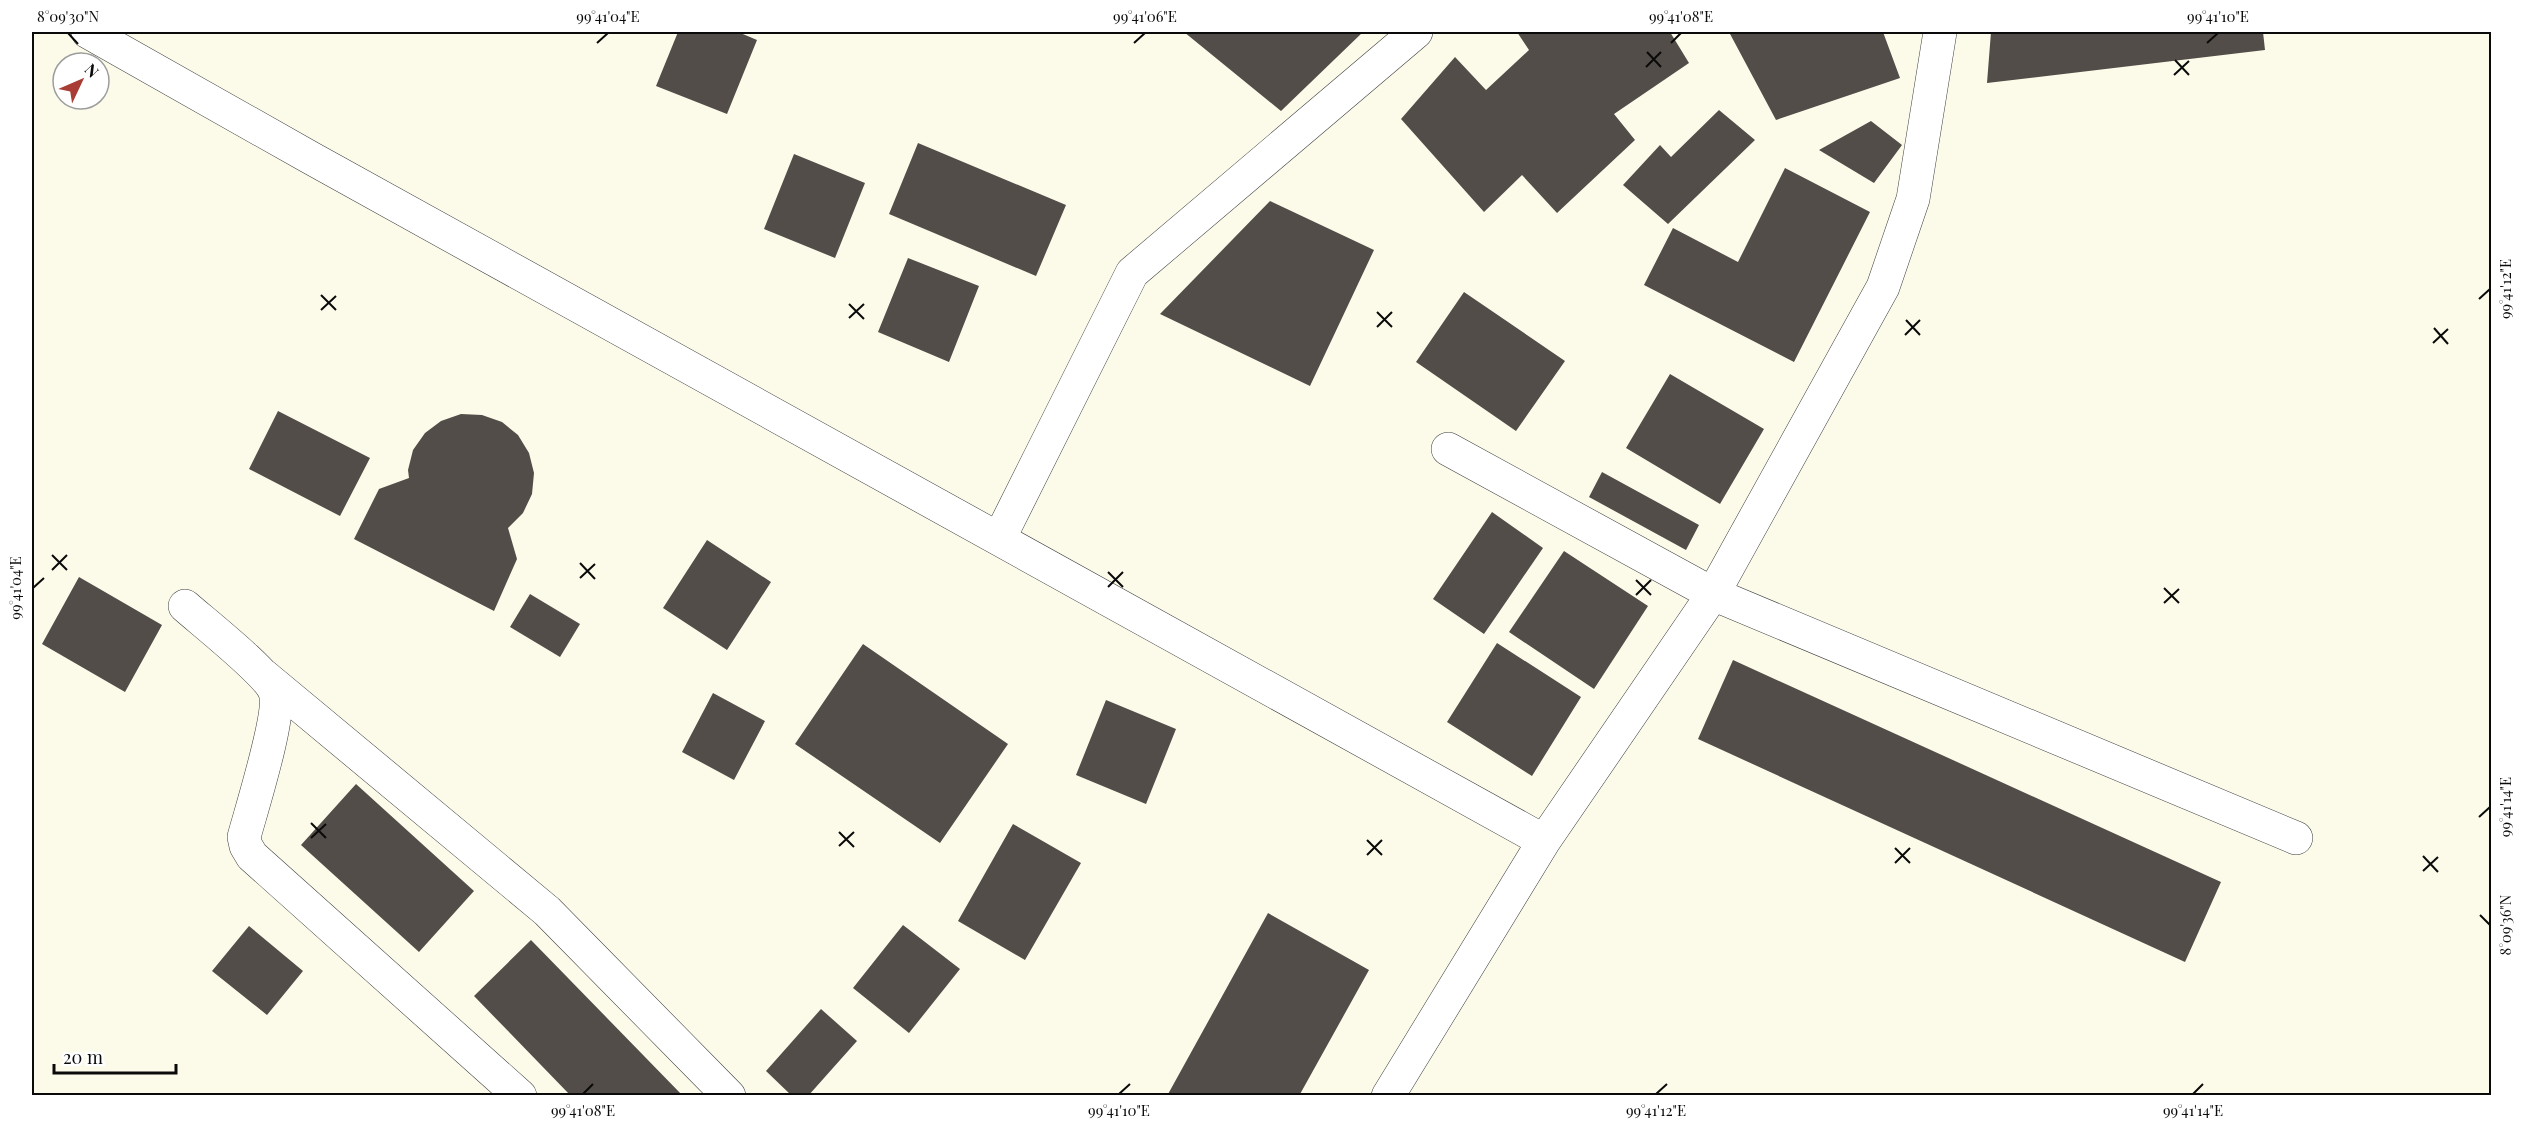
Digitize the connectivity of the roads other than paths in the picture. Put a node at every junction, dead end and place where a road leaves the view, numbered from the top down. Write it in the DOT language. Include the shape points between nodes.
graph roads {
  1 [pos="88,32"];
  2 [pos="1416,32"];
  3 [pos="1940,32"];
  4 [pos="1448,449"];
  5 [pos="999,539"];
  6 [pos="1713,594"];
  7 [pos="185,606"];
  8 [pos="259,671"];
  9 [pos="2296,838"];
  10 [pos="1544,841"];
  11 [pos="520,1095"];
  12 [pos="729,1095"];
  13 [pos="1388,1095"];
  1 -- 5 [label="street"];
  2 -- 5 [label="street" via="1132,273"];
  3 -- 6 [label="street" via="1913,199 1883,287"];
  4 -- 6 [label="street"];
  5 -- 10 [label="street"];
  6 -- 9 [label="street"];
  6 -- 10 [label="street"];
  7 -- 8 [label="street"];
  8 -- 11 [label="street" via="275,692 276,716 244,837 252,856"];
  8 -- 12 [label="street" via="547,911"];
  10 -- 13 [label="street"];
}
